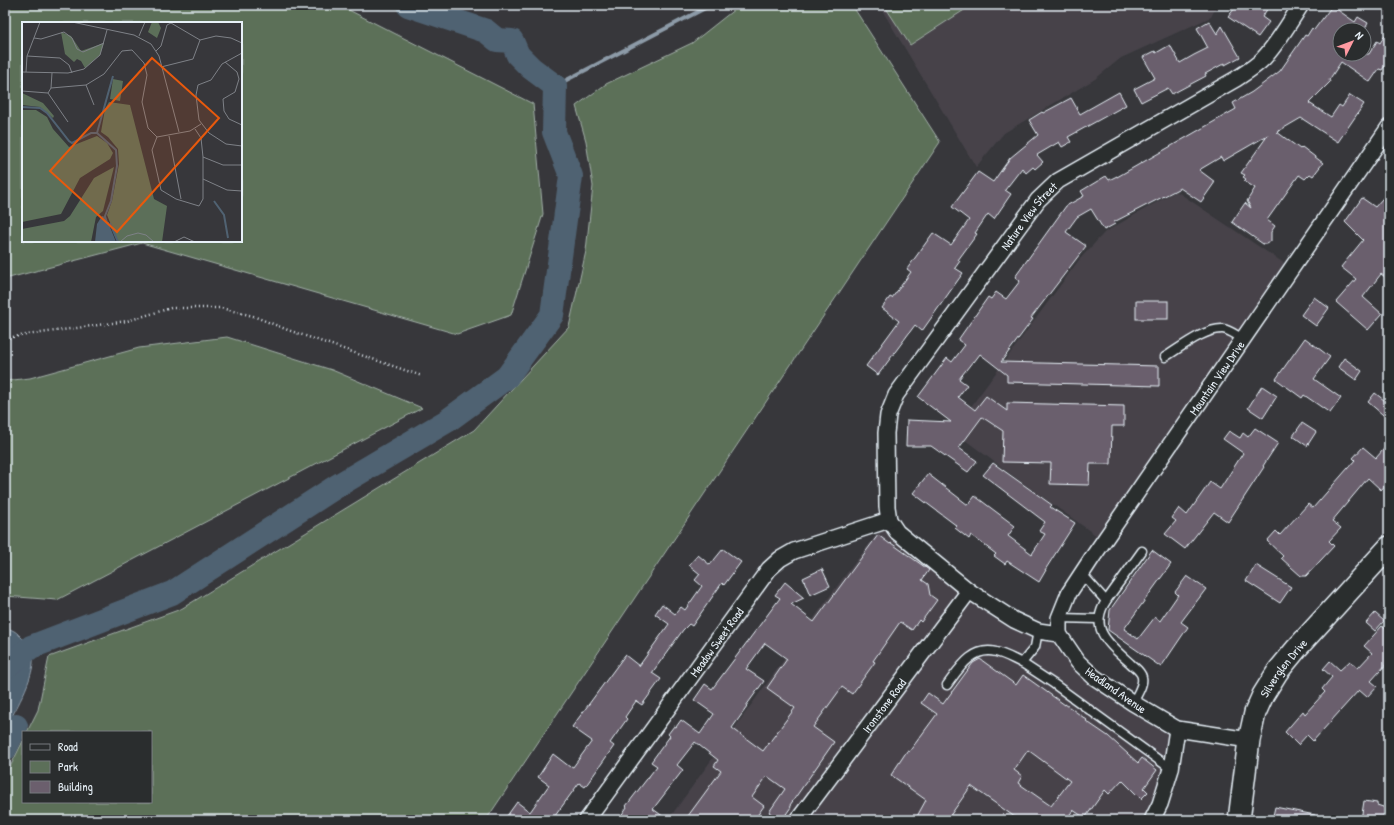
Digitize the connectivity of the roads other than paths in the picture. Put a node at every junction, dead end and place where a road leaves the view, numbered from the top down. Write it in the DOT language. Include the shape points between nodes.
graph roads {
  1 [pos="1301,5"];
  2 [pos="1389,127"];
  3 [pos="1243,339"];
  4 [pos="1165,357"];
  5 [pos="889,520"];
  6 [pos="1389,547"];
  7 [pos="1142,551"];
  8 [pos="1082,574"];
  9 [pos="968,591"];
  10 [pos="1106,601"];
  11 [pos="1059,618"];
  12 [pos="1098,619"];
  13 [pos="1038,631"];
  14 [pos="1059,634"];
  15 [pos="1022,663"];
  16 [pos="947,685"];
  17 [pos="1132,703"];
  18 [pos="1177,729"];
  19 [pos="1249,740"];
  20 [pos="1171,769"];
  21 [pos="587,820"];
  22 [pos="798,820"];
  23 [pos="1152,820"];
  24 [pos="1239,820"];
  1 -- 5 [label="street, Nature View Street" via="1273,47 1251,70 1058,181 1038,200 900,389 892,404 888,415 886,439"];
  2 -- 3 [label="street, Mountain View Drive"];
  3 -- 4 [label="lane" via="1226,330 1215,330"];
  3 -- 8 [label="street, Mountain View Drive"];
  5 -- 9 [label="street" via="897,532"];
  5 -- 21 [label="street, Meadow Sweet Road" via="794,551 769,569"];
  6 -- 19 [label="street, Silverglen Drive" via="1278,671 1255,713"];
  7 -- 10 [label="lane"];
  8 -- 10 [label="lane"];
  8 -- 11 [label="street, Mountain View Drive" via="1069,593"];
  9 -- 13 [label="street" via="1014,620"];
  9 -- 22 [label="street, Ironstone Road"];
  10 -- 12 [label="lane"];
  11 -- 12 [label="lane"];
  11 -- 14 [label="street, Mountain View Drive"];
  12 -- 17 [label="lane" via="1100,630 1109,643 1142,676 1142,683"];
  13 -- 14 [label="street"];
  13 -- 15 [label="lane" via="1035,647"];
  14 -- 17 [label="street, Headland Avenue" via="1078,662 1106,686"];
  15 -- 16 [label="lane" via="998,652 974,654"];
  15 -- 20 [label="lane"];
  17 -- 18 [label="street, Headland Avenue"];
  18 -- 19 [label="street, Headland Avenue"];
  18 -- 20 [label="street"];
  19 -- 24 [label="street, Silverglen Drive"];
  20 -- 23 [label="street"];
}
